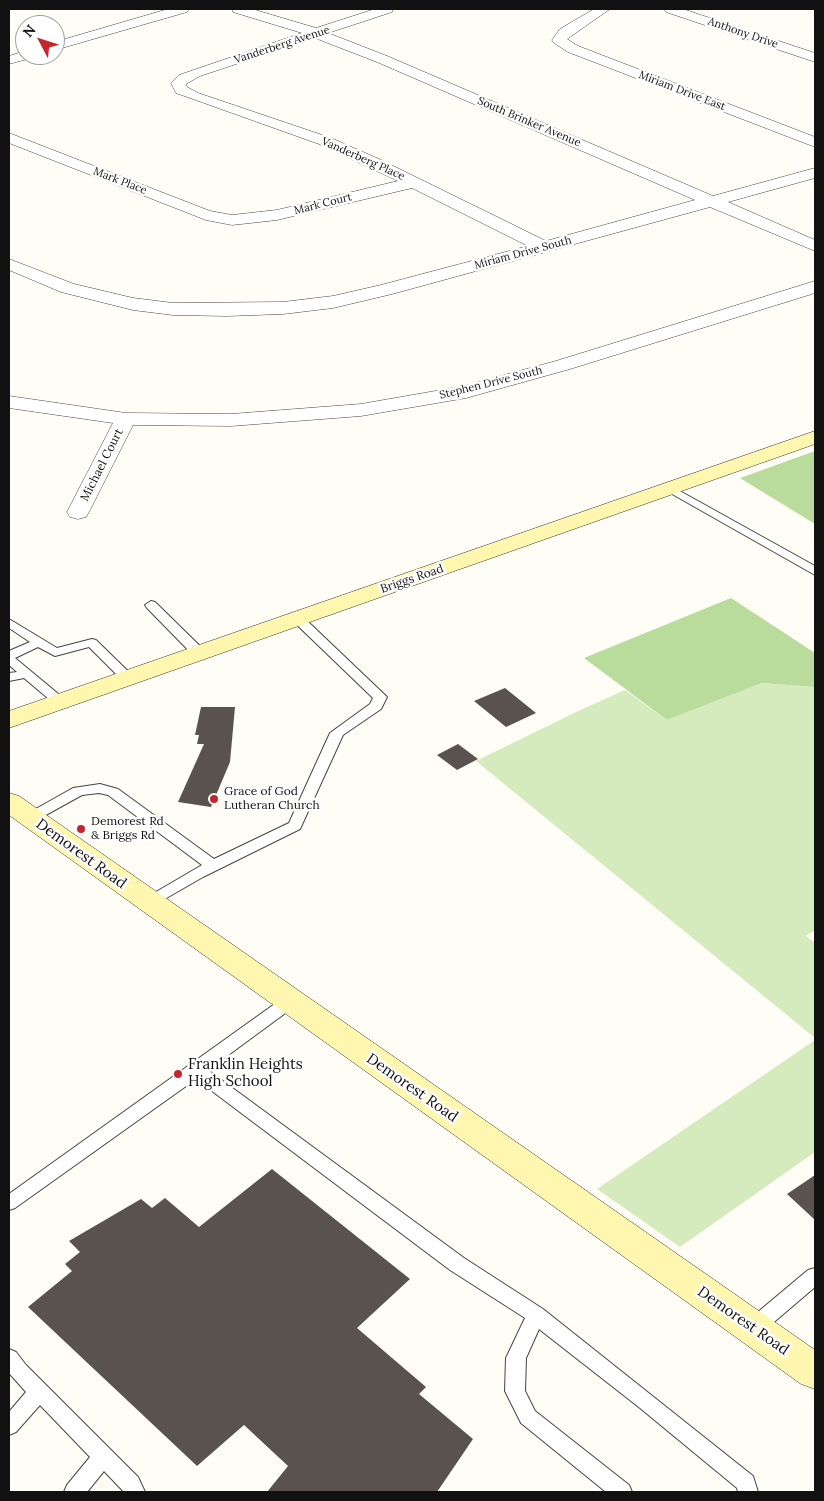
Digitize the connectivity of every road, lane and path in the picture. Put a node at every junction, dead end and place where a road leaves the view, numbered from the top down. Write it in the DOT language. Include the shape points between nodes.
graph roads {
  1 [pos="182,9"];
  2 [pos="238,9"];
  3 [pos="387,9"];
  4 [pos="603,9"];
  5 [pos="671,9"];
  6 [pos="316,34"];
  7 [pos="65,43"];
  8 [pos="815,58"];
  9 [pos="178,83"];
  10 [pos="9,138"];
  11 [pos="815,142"];
  12 [pos="815,173"];
  13 [pos="414,182"];
  14 [pos="714,202"];
  15 [pos="232,220"];
  16 [pos="815,246"];
  17 [pos="545,247"];
  18 [pos="9,264"];
  19 [pos="815,287"];
  20 [pos="9,402"];
  21 [pos="126,418"];
  22 [pos="815,437"];
  23 [pos="669,488"];
  24 [pos="78,512"];
  25 [pos="815,571"];
  26 [pos="151,605"];
  27 [pos="298,619"];
  28 [pos="9,624"];
  29 [pos="39,642"];
  30 [pos="200,654"];
  31 [pos="9,657"];
  32 [pos="15,678"];
  33 [pos="129,678"];
  34 [pos="61,702"];
  35 [pos="9,720"];
  36 [pos="19,810"];
  37 [pos="213,866"];
  38 [pos="148,903"];
  39 [pos="288,1002"];
  40 [pos="196,1070"];
  41 [pos="9,1203"];
  42 [pos="815,1276"];
  43 [pos="536,1315"];
  44 [pos="753,1328"];
  45 [pos="9,1358"];
  46 [pos="815,1372"];
  47 [pos="39,1392"];
  48 [pos="9,1426"];
  49 [pos="103,1457"];
  50 [pos="74,1492"];
  51 [pos="135,1492"];
  52 [pos="622,1492"];
  53 [pos="748,1492"];
  1 -- 7 [label="street"];
  2 -- 6 [label="street, South Brinker Avenue"];
  3 -- 6 [label="street, Vanderberg Avenue"];
  4 -- 11 [label="street, Miriam Drive East" via="565,32 559,40 568,47"];
  5 -- 8 [label="street, Anthony Drive"];
  6 -- 9 [label="street, Vanderberg Avenue" via="196,73"];
  6 -- 14 [label="street, South Brinker Avenue" via="382,58"];
  9 -- 13 [label="street, Vanderberg Place" via="181,90 193,96 325,141"];
  10 -- 15 [label="street, Mark Place" via="206,214"];
  12 -- 14 [label="street, Miriam Drive South"];
  13 -- 15 [label="street, Mark Court" via="277,215"];
  13 -- 17 [label="street, Vanderberg Place"];
  14 -- 16 [label="street, South Brinker Avenue"];
  14 -- 17 [label="street, Miriam Drive South"];
  17 -- 18 [label="street, Miriam Drive South" via="333,302 227,310 173,309 108,299 41,279"];
  19 -- 21 [label="street, Stephen Drive South" via="466,392 342,412 231,420"];
  20 -- 21 [label="street, Stephen Drive South"];
  21 -- 24 [label="street, Michael Court"];
  22 -- 23 [label="street, Briggs Road"];
  23 -- 25 [label="lane"];
  23 -- 27 [label="street, Briggs Road"];
  26 -- 30 [label="lane"];
  27 -- 30 [label="street, Briggs Road"];
  27 -- 37 [label="lane" via="380,697 376,706 337,733 295,826"];
  28 -- 29 [label="lane"];
  29 -- 31 [label="lane"];
  29 -- 33 [label="lane" via="54,652 92,643"];
  30 -- 33 [label="street, Briggs Road"];
  31 -- 32 [label="lane"];
  32 -- 34 [label="lane"];
  33 -- 34 [label="street, Briggs Road"];
  34 -- 35 [label="street, Briggs Road"];
  36 -- 37 [label="lane" via="78,791 100,788 114,792"];
  36 -- 38 [label="street, Demorest Road"];
  37 -- 38 [label="lane"];
  38 -- 39 [label="street, Demorest Road"];
  39 -- 40 [label="lane"];
  39 -- 44 [label="street, Demorest Road"];
  40 -- 41 [label="lane"];
  40 -- 43 [label="lane" via="457,1264"];
  42 -- 44 [label="lane"];
  43 -- 52 [label="lane" via="516,1358 515,1391 528,1417"];
  43 -- 53 [label="lane" via="746,1483"];
  44 -- 46 [label="street, Demorest Road"];
  45 -- 47 [label="lane"];
  47 -- 48 [label="lane"];
  47 -- 49 [label="lane"];
  49 -- 50 [label="lane"];
  49 -- 51 [label="lane"];
}
